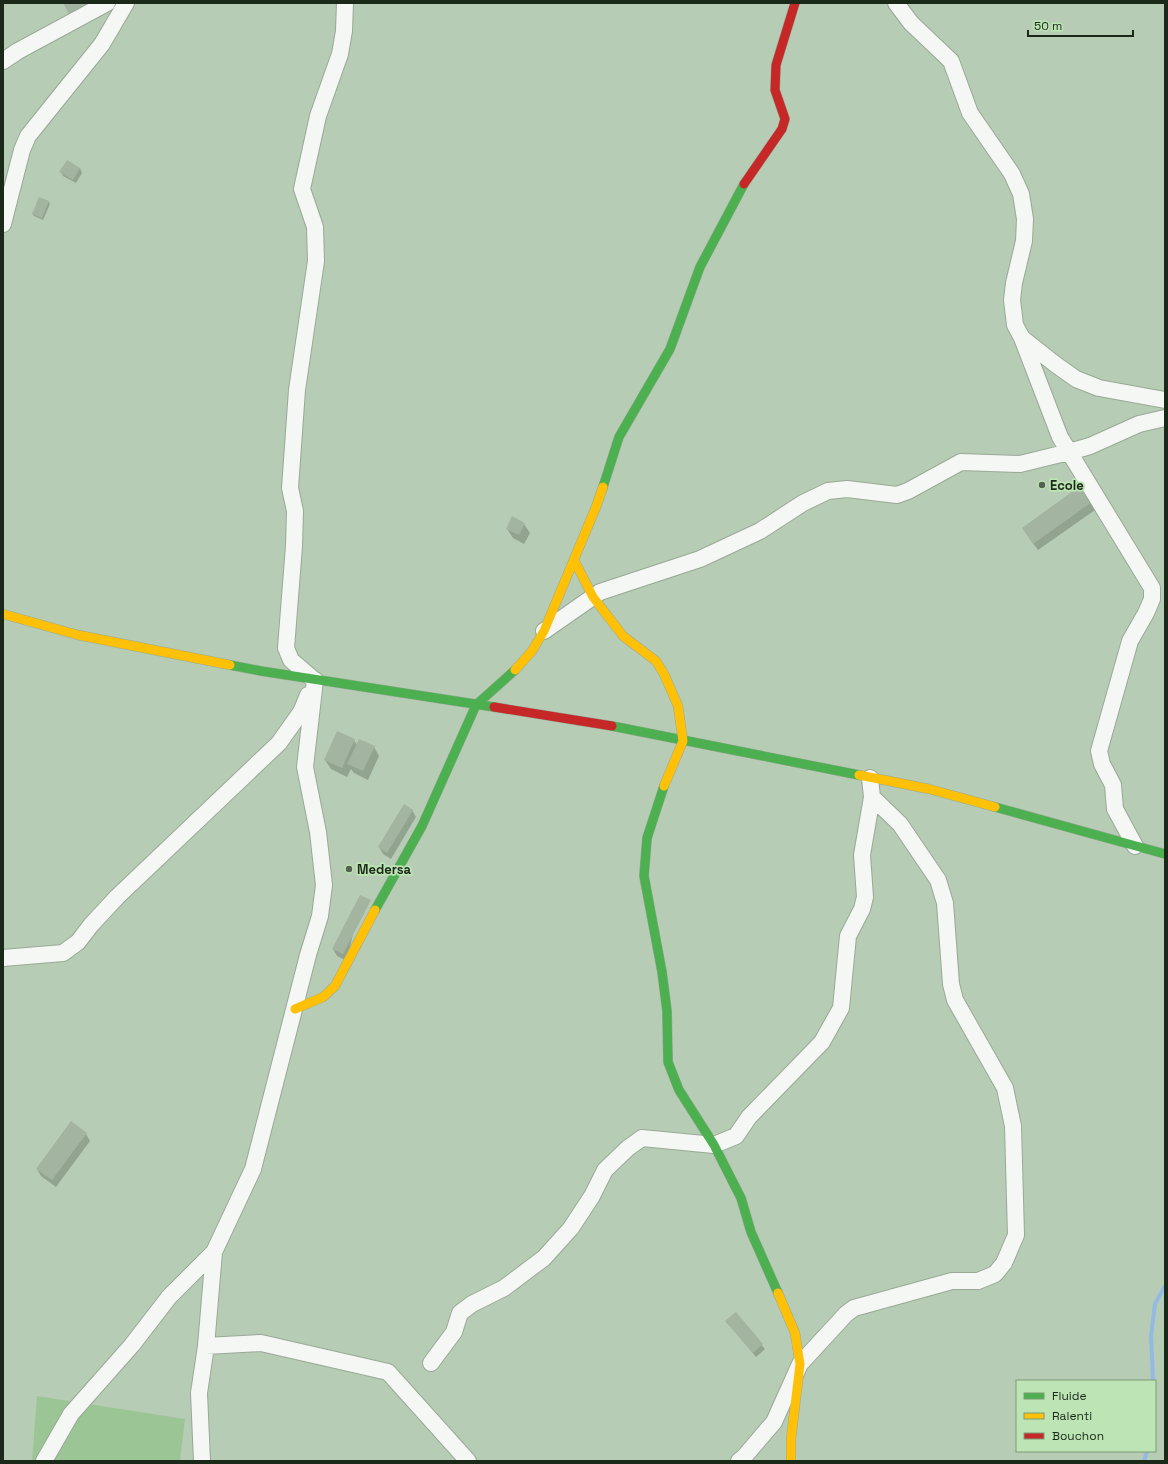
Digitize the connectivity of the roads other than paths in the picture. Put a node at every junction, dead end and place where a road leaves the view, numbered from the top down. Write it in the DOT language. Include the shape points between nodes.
graph roads {
  1 [pos="107,3"];
  2 [pos="126,3"];
  3 [pos="345,3"];
  4 [pos="795,3"];
  5 [pos="896,3"];
  6 [pos="3,61"];
  7 [pos="3,224"];
  8 [pos="1022,338"];
  9 [pos="1165,400"];
  10 [pos="1165,418"];
  11 [pos="1069,452"];
  12 [pos="574,560"];
  13 [pos="594,597"];
  14 [pos="3,614"];
  15 [pos="544,631"];
  16 [pos="315,680"];
  17 [pos="476,705"];
  18 [pos="683,741"];
  19 [pos="870,778"];
  20 [pos="872,797"];
  21 [pos="1135,846"];
  22 [pos="1165,854"];
  23 [pos="3,958"];
  24 [pos="295,1009"];
  25 [pos="714,1145"];
  26 [pos="214,1252"];
  27 [pos="206,1346"];
  28 [pos="431,1363"];
  29 [pos="800,1364"];
  30 [pos="44,1461"];
  31 [pos="202,1461"];
  32 [pos="468,1461"];
  33 [pos="739,1461"];
  34 [pos="791,1461"];
  1 -- 6 [label="street"];
  2 -- 7 [label="street" via="102,44 28,136"];
  3 -- 16 [label="street" via="340,54 318,116 302,189 315,227 316,261 296,398 290,488 295,511 294,546 286,648 291,660"];
  4 -- 12 [label="street" via="775,70 775,90 785,120 782,129 748,177 700,267 670,349 619,437 596,506"];
  5 -- 8 [label="street" via="911,23 951,61 970,113 1012,174 1021,194 1025,219 1024,241 1012,300 1015,325"];
  8 -- 9 [label="street" via="1076,379 1099,388"];
  8 -- 11 [label="street" via="1060,437"];
  10 -- 11 [label="street" via="1139,424 1090,446"];
  11 -- 13 [label="street" via="1020,464 960,462 897,495 847,489 828,491 803,503 760,531 700,559 600,592"];
  11 -- 21 [label="street" via="1152,588 1152,599 1130,641 1099,750 1102,764 1113,785 1115,810"];
  12 -- 13 [label="street"];
  12 -- 15 [label="street"];
  13 -- 15 [label="street"];
  13 -- 18 [label="street" via="623,636 656,661 678,706"];
  14 -- 16 [label="street" via="78,635"];
  15 -- 17 [label="street" via="532,651 510,675"];
  16 -- 17 [label="street"];
  16 -- 23 [label="street" via="301,712 279,743 117,898 78,942 63,952"];
  16 -- 24 [label="street" via="305,767 318,832 324,885 320,916"];
  17 -- 18 [label="street" via="597,723"];
  17 -- 24 [label="street" via="422,826 335,986 323,997"];
  18 -- 19 [label="street"];
  18 -- 25 [label="street" via="663,789 647,838 644,876 662,972 667,1011 668,1062 679,1090"];
  19 -- 20 [label="street"];
  19 -- 21 [label="street" via="929,789"];
  20 -- 25 [label="street" via="862,855 865,897 862,909 848,936 841,1008 822,1042 749,1118 736,1136"];
  20 -- 29 [label="street" via="900,824 938,880 945,903 951,984 955,1000 1005,1088 1013,1126 1016,1235 1004,1263 994,1274 978,1280 952,1281 854,1308"];
  21 -- 22 [label="street"];
  24 -- 26 [label="street" via="253,1169"];
  25 -- 28 [label="street" via="642,1138 628,1148 605,1170 571,1228 544,1258 504,1288 460,1313 454,1332"];
  25 -- 29 [label="street" via="741,1198 751,1232 795,1333"];
  26 -- 27 [label="street"];
  26 -- 30 [label="street" via="169,1298 132,1345 71,1414"];
  27 -- 31 [label="street" via="199,1393"];
  27 -- 32 [label="street" via="261,1343 388,1372"];
  29 -- 33 [label="street" via="774,1422"];
  29 -- 34 [label="street" via="791,1439"];
}
